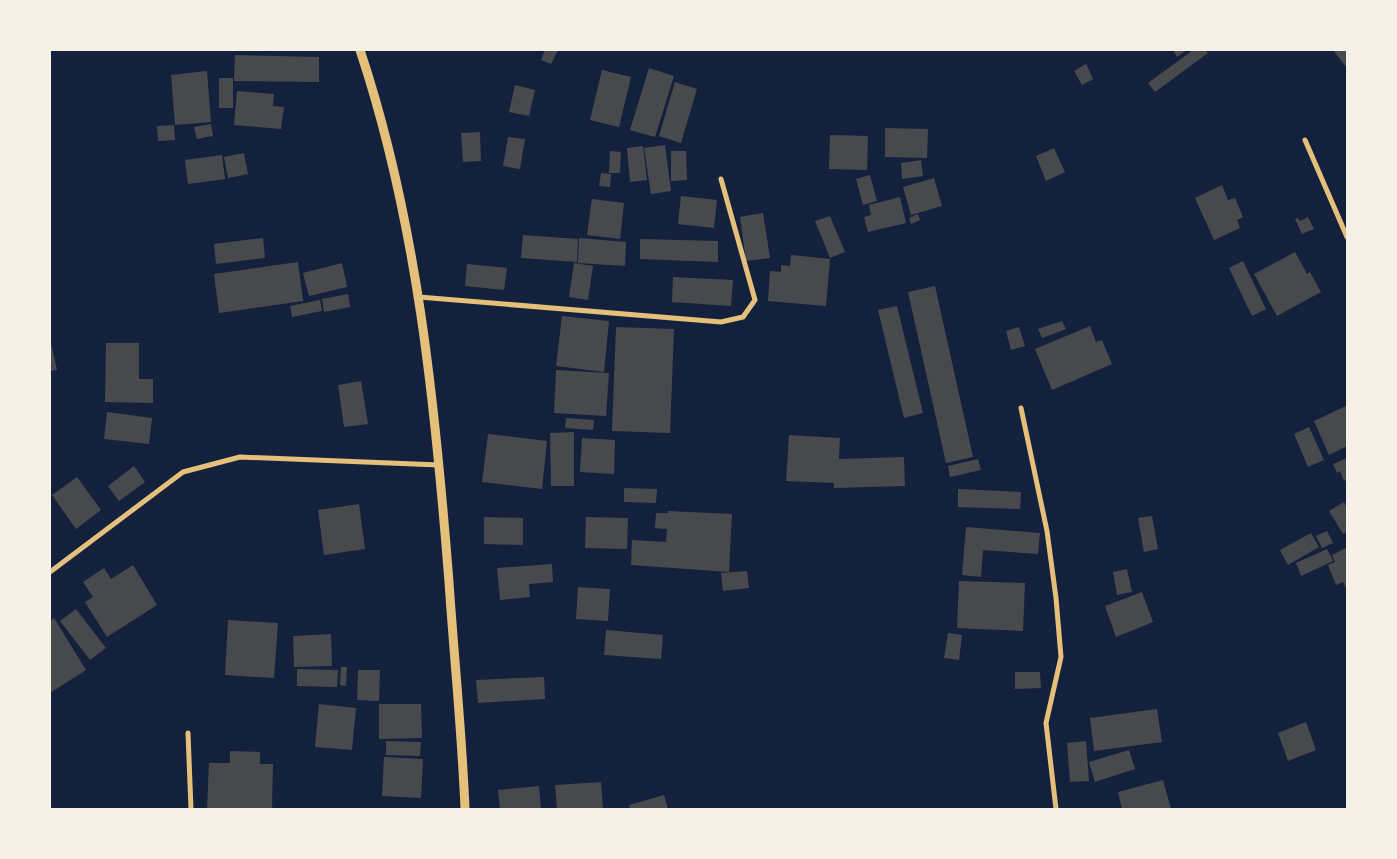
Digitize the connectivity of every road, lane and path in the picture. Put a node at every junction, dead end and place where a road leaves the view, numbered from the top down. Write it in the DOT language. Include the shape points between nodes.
graph roads {
  1 [pos="360,50"];
  2 [pos="1305,140"];
  3 [pos="721,179"];
  4 [pos="1347,237"];
  5 [pos="419,297"];
  6 [pos="1021,408"];
  7 [pos="440,465"];
  8 [pos="50,572"];
  9 [pos="188,733"];
  10 [pos="191,809"];
  11 [pos="464,809"];
  12 [pos="1056,809"];
  1 -- 5 [label="street" via="381,113"];
  2 -- 4 [label="street"];
  3 -- 5 [label="street" via="755,300 743,317 721,322"];
  5 -- 7 [label="street"];
  6 -- 12 [label="street" via="1047,531 1057,608 1061,657 1046,723"];
  7 -- 8 [label="street" via="240,457 184,472"];
  7 -- 11 [label="street"];
  9 -- 10 [label="street"];
}
